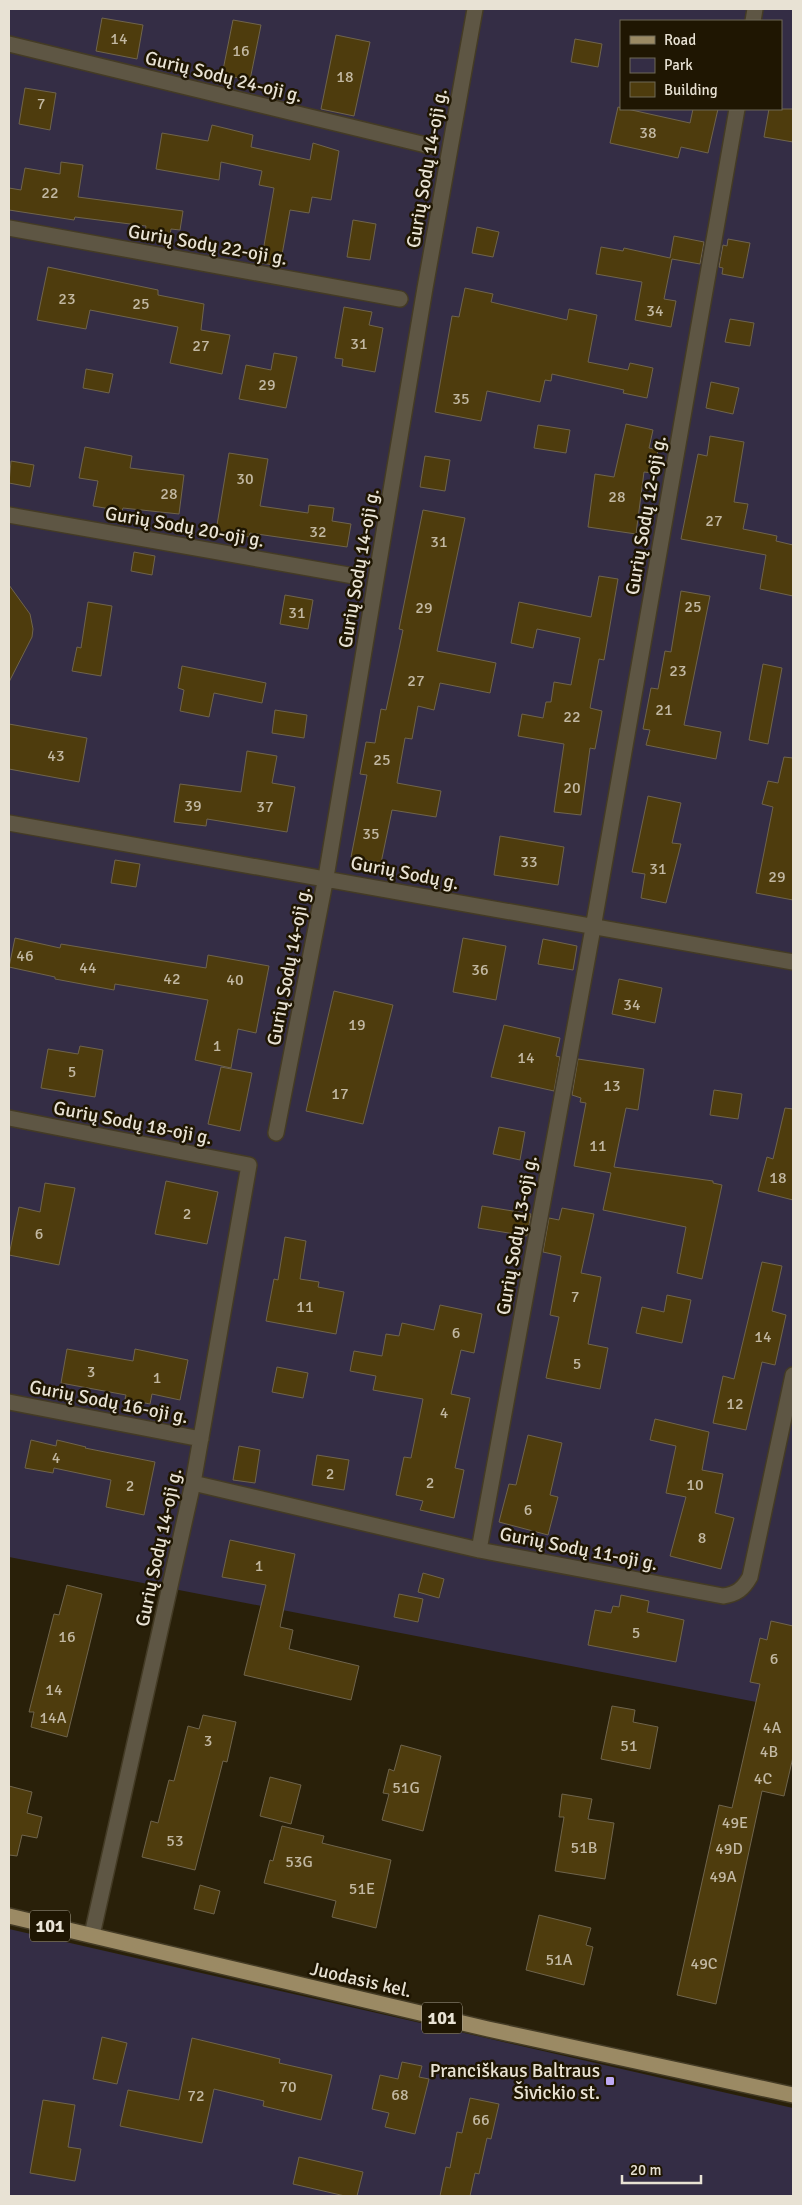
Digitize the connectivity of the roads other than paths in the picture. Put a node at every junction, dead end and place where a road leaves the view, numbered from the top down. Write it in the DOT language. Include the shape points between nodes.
graph roads {
  1 [pos="475,9"];
  2 [pos="9,44"];
  3 [pos="737,110"];
  4 [pos="430,146"];
  5 [pos="9,228"];
  6 [pos="400,299"];
  7 [pos="9,515"];
  8 [pos="354,576"];
  9 [pos="9,823"];
  10 [pos="326,878"];
  11 [pos="593,928"];
  12 [pos="793,962"];
  13 [pos="9,1118"];
  14 [pos="276,1132"];
  15 [pos="249,1165"];
  16 [pos="793,1375"];
  17 [pos="9,1402"];
  18 [pos="201,1439"];
  19 [pos="193,1483"];
  20 [pos="479,1550"];
  21 [pos="9,1916"];
  22 [pos="92,1935"];
  23 [pos="793,2095"];
  1 -- 10 [label="street, Gurių Sodų 14-oji g."];
  2 -- 4 [label="street, Gurių Sodų 24-oji g."];
  3 -- 11 [label="street, Gurių Sodų 12-oji g."];
  5 -- 6 [label="street, Gurių Sodų 22-oji g."];
  7 -- 8 [label="street, Gurių Sodų 20-oji g."];
  9 -- 10 [label="street, Gurių Sodų g."];
  10 -- 11 [label="street, Gurių Sodų g."];
  10 -- 14 [label="street, Gurių Sodų 14-oji g."];
  11 -- 12 [label="street, Gurių Sodų g."];
  11 -- 20 [label="street, Gurių Sodų 13-oji g."];
  13 -- 15 [label="street, Gurių Sodų 18-oji g."];
  15 -- 18 [label="street, Gurių Sodų 14-oji g."];
  16 -- 20 [label="street, Gurių Sodų 11-oji g." via="750,1577 735,1594 723,1596"];
  17 -- 18 [label="street, Gurių Sodų 16-oji g."];
  18 -- 19 [label="street, Gurių Sodų 14-oji g."];
  19 -- 20 [label="street, Gurių Sodų 11-oji g."];
  19 -- 22 [label="street, Gurių Sodų 14-oji g."];
  21 -- 22 [label="main road, Juodasis kel. / 101"];
  22 -- 23 [label="main road, Juodasis kel. / 101" via="472,2026"];
}
